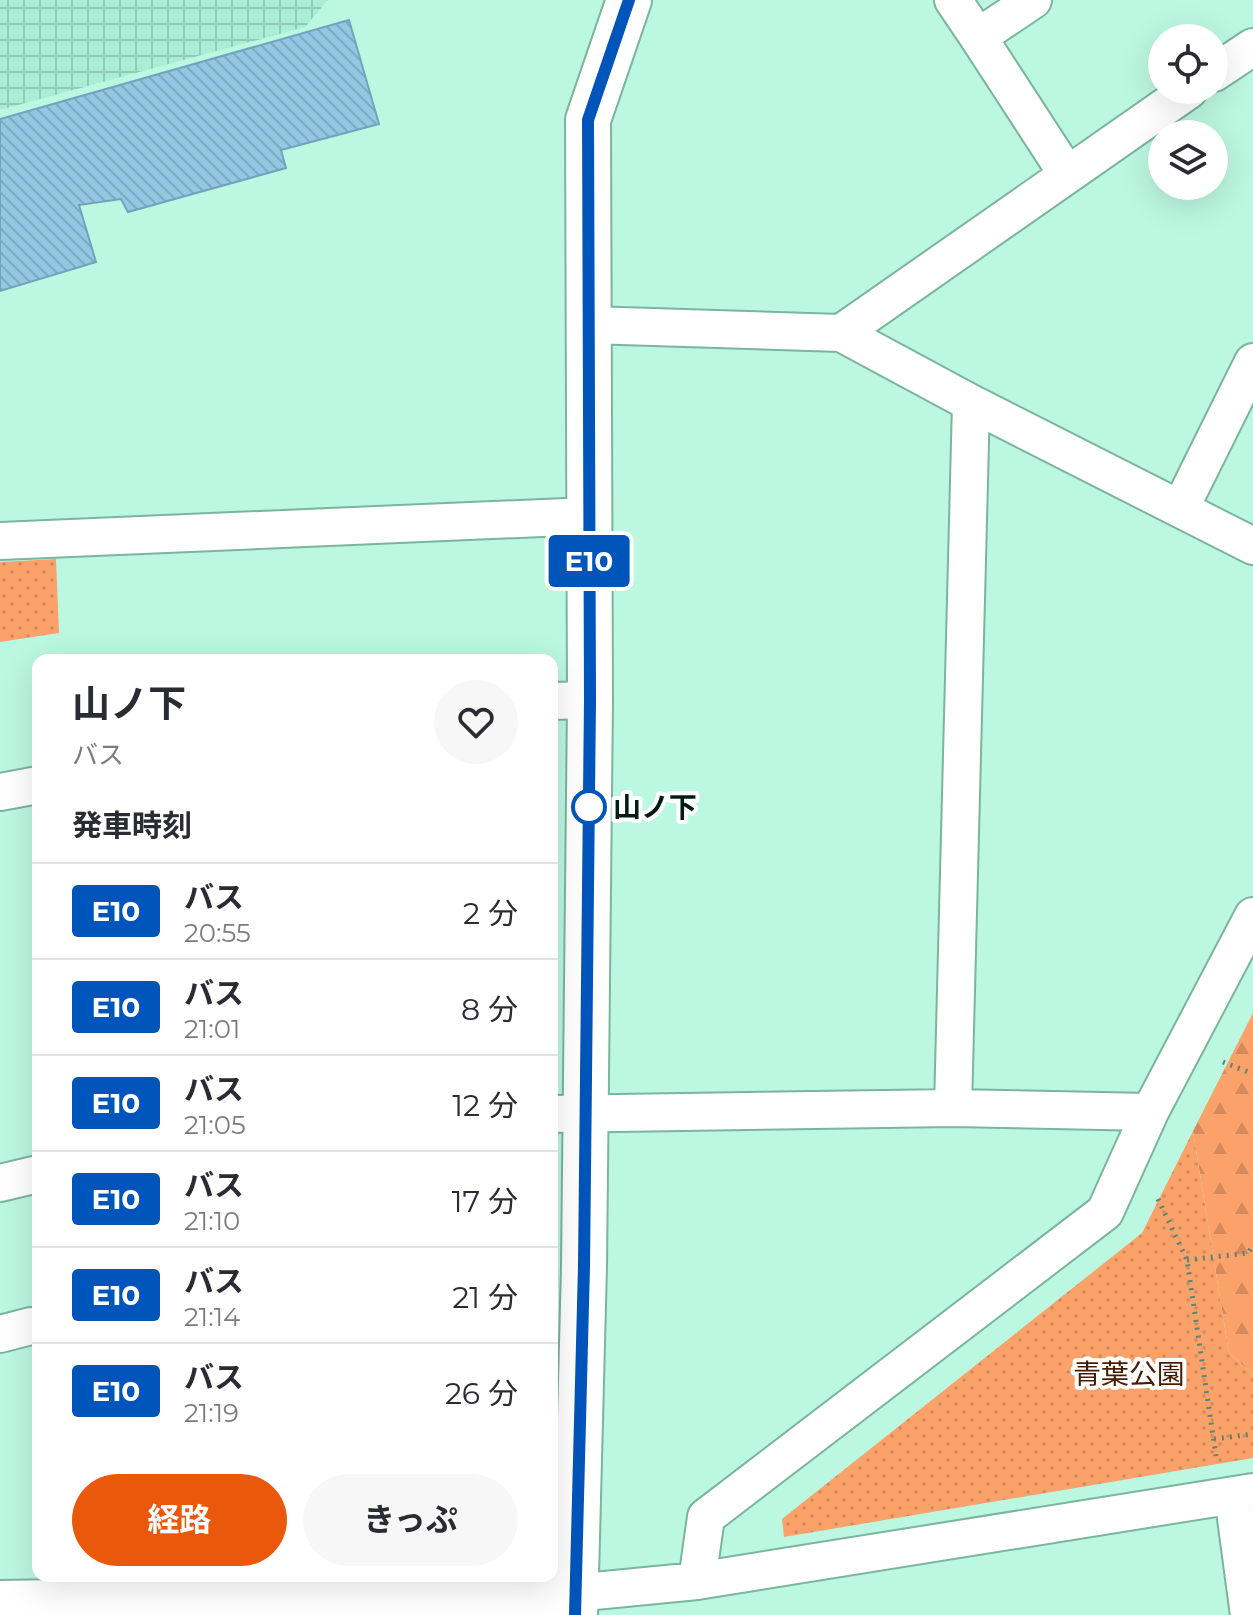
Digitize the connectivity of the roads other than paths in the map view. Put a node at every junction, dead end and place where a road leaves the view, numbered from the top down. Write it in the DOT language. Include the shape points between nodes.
graph roads {
  1 [pos="629,0"];
  2 [pos="953,0"];
  3 [pos="1033,0"];
  4 [pos="978,37"];
  5 [pos="1253,47"];
  6 [pos="1228,64"];
  7 [pos="1169,104"];
  8 [pos="1067,174"];
  9 [pos="589,325"];
  10 [pos="841,333"];
  11 [pos="1253,362"];
  12 [pos="971,403"];
  13 [pos="1180,509"];
  14 [pos="589,516"];
  15 [pos="0,541"];
  16 [pos="1253,546"];
  17 [pos="571,701"];
  18 [pos="32,786"];
  19 [pos="0,792"];
  20 [pos="1253,916"];
  21 [pos="953,1108"];
  22 [pos="1150,1112"];
  23 [pos="569,1113"];
  24 [pos="32,1175"];
  25 [pos="0,1183"];
  26 [pos="1235,1486"];
  27 [pos="697,1581"];
  28 [pos="206,1588"];
  29 [pos="0,1603"];
  30 [pos="575,1604"];
  31 [pos="325,1606"];
  32 [pos="1249,1615"];
  1 -- 9 [label="street" via="588,120"];
  2 -- 4 [label="street"];
  3 -- 4 [label="street"];
  4 -- 8 [label="street"];
  5 -- 6 [label="street"];
  7 -- 8 [label="street"];
  8 -- 10 [label="street"];
  9 -- 10 [label="street"];
  9 -- 14 [label="street"];
  10 -- 12 [label="street"];
  11 -- 13 [label="street"];
  12 -- 13 [label="street"];
  12 -- 21 [label="street"];
  13 -- 16 [label="street"];
  14 -- 15 [label="street"];
  14 -- 17 [label="street"];
  17 -- 23 [label="street"];
  18 -- 19 [label="street"];
  20 -- 22 [label="street"];
  21 -- 22 [label="street"];
  21 -- 23 [label="street"];
  22 -- 27 [label="street" via="1105,1212 706,1517"];
  23 -- 30 [label="street"];
  24 -- 25 [label="street"];
  26 -- 27 [label="street"];
  26 -- 32 [label="street"];
  27 -- 30 [label="street"];
  28 -- 29 [label="street"];
  28 -- 31 [label="street"];
  30 -- 31 [label="street"];
}
